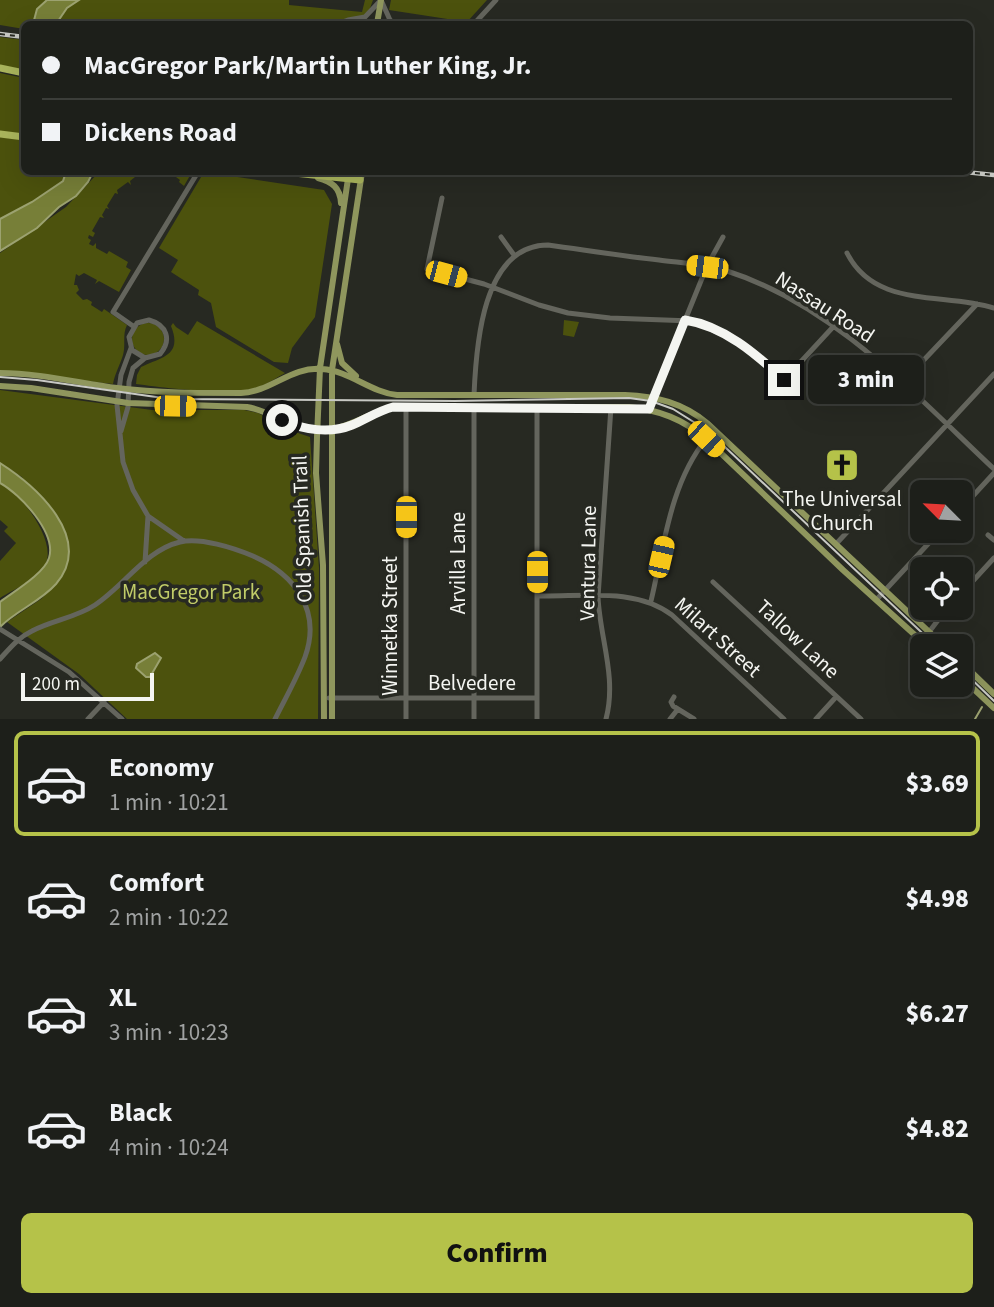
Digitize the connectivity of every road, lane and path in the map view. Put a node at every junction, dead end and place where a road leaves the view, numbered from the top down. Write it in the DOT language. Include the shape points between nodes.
graph roads {
  1 [pos="381,0"];
  2 [pos="496,0"];
  3 [pos="345,21"];
  4 [pos="378,21"];
  5 [pos="392,21"];
  6 [pos="477,21"];
  7 [pos="0,68"];
  8 [pos="21,72"];
  9 [pos="0,134"];
  10 [pos="21,137"];
  11 [pos="194,175"];
  12 [pos="309,175"];
  13 [pos="349,175"];
  14 [pos="361,176"];
  15 [pos="442,198"];
  16 [pos="340,228"];
  17 [pos="501,237"];
  18 [pos="723,237"];
  19 [pos="847,253"];
  20 [pos="514,255"];
  21 [pos="707,267"];
  22 [pos="493,288"];
  23 [pos="977,304"];
  24 [pos="994,308"];
  25 [pos="685,320"];
  26 [pos="133,326"];
  27 [pos="833,327"];
  28 [pos="337,340"];
  29 [pos="131,348"];
  30 [pos="145,358"];
  31 [pos="320,368"];
  32 [pos="332,370"];
  33 [pos="0,373"];
  34 [pos="994,374"];
  35 [pos="902,383"];
  36 [pos="0,386"];
  37 [pos="119,388"];
  38 [pos="129,389"];
  39 [pos="374,389"];
  40 [pos="474,395"];
  41 [pos="652,397"];
  42 [pos="117,402"];
  43 [pos="128,403"];
  44 [pos="406,406"];
  45 [pos="537,407"];
  46 [pos="611,407"];
  47 [pos="474,408"];
  48 [pos="649,409"];
  49 [pos="947,425"];
  50 [pos="318,429"];
  51 [pos="331,429"];
  52 [pos="120,434"];
  53 [pos="706,439"];
  54 [pos="994,471"];
  55 [pos="973,495"];
  56 [pos="148,516"];
  57 [pos="988,535"];
  58 [pos="994,540"];
  59 [pos="184,541"];
  60 [pos="929,543"];
  61 [pos="836,544"];
  62 [pos="994,558"];
  63 [pos="145,562"];
  64 [pos="973,581"];
  65 [pos="713,582"];
  66 [pos="884,590"];
  67 [pos="538,596"];
  68 [pos="598,597"];
  69 [pos="877,598"];
  70 [pos="651,601"];
  71 [pos="938,620"];
  72 [pos="0,629"];
  73 [pos="929,632"];
  74 [pos="915,634"];
  75 [pos="18,640"];
  76 [pos="0,659"];
  77 [pos="973,674"];
  78 [pos="973,688"];
  79 [pos="994,694"];
  80 [pos="836,696"];
  81 [pos="674,697"];
  82 [pos="323,698"];
  83 [pos="332,698"];
  84 [pos="405,698"];
  85 [pos="537,698"];
  86 [pos="473,699"];
  87 [pos="104,702"];
  88 [pos="994,708"];
  89 [pos="678,709"];
  90 [pos="88,719"];
  91 [pos="122,719"];
  92 [pos="275,719"];
  93 [pos="324,719"];
  94 [pos="332,719"];
  95 [pos="406,719"];
  96 [pos="474,719"];
  97 [pos="537,719"];
  98 [pos="606,719"];
  99 [pos="670,719"];
  100 [pos="694,719"];
  101 [pos="784,719"];
  102 [pos="816,719"];
  103 [pos="861,719"];
  1 -- 3 [label="street" via="365,17"];
  1 -- 4 [label="main road"];
  1 -- 5 [label="street"];
  2 -- 6 [label="street"];
  7 -- 8 [label="highway"];
  9 -- 10 [label="highway"];
  11 -- 26 [label="street" via="113,312"];
  12 -- 13 [label="highway"];
  12 -- 16 [label="main road" via="338,189"];
  13 -- 14 [label="highway"];
  13 -- 16 [label="main road, Old Spanish Trail"];
  14 -- 28 [label="main road, Old Spanish Trail"];
  15 -- 22 [label="street" via="427,270"];
  16 -- 31 [label="main road, Old Spanish Trail"];
  17 -- 20 [label="street"];
  18 -- 21 [label="street"];
  19 -- 23 [label="street" via="857,271 881,288"];
  20 -- 21 [label="street, Nassau Road" via="548,245"];
  20 -- 22 [label="street"];
  21 -- 25 [label="street"];
  21 -- 27 [label="street, Nassau Road" via="767,287"];
  22 -- 25 [label="street" via="568,313"];
  22 -- 40 [label="street" via="480,334"];
  23 -- 24 [label="street"];
  23 -- 35 [label="street"];
  25 -- 27 [label="street" via="739,342 784,380"];
  25 -- 41 [label="street"];
  26 -- 29 [label="street"];
  26 -- 30 [label="street" via="154,321 166,333 163,350"];
  27 -- 35 [label="street, Nassau Road"];
  28 -- 32 [label="main road, Old Spanish Trail"];
  28 -- 39 [label="main road" via="342,363"];
  29 -- 30 [label="street"];
  29 -- 37 [label="street"];
  30 -- 38 [label="street" via="133,368"];
  31 -- 32 [label="main road"];
  31 -- 38 [label="main road" via="294,373 253,392"];
  31 -- 50 [label="main road, Old Spanish Trail"];
  32 -- 39 [label="main road"];
  32 -- 51 [label="main road, Old Spanish Trail"];
  33 -- 37 [label="main road"];
  34 -- 49 [label="street"];
  35 -- 49 [label="street, Nassau Road"];
  36 -- 42 [label="main road"];
  37 -- 38 [label="main road"];
  37 -- 42 [label="street"];
  38 -- 43 [label="street"];
  39 -- 40 [label="main road" via="397,394"];
  40 -- 41 [label="main road"];
  41 -- 48 [label="street"];
  41 -- 61 [label="main road" via="701,417"];
  42 -- 43 [label="main road"];
  42 -- 52 [label="street"];
  43 -- 50 [label="main road" via="247,407"];
  43 -- 52 [label="street"];
  44 -- 47 [label="main road"];
  44 -- 51 [label="main road"];
  44 -- 84 [label="street, Winnetka Street"];
  45 -- 46 [label="main road"];
  45 -- 47 [label="main road"];
  45 -- 67 [label="street"];
  46 -- 48 [label="main road"];
  46 -- 68 [label="street, Ventura Lane"];
  47 -- 86 [label="street, Arvilla Lane"];
  48 -- 53 [label="main road" via="683,421"];
  49 -- 54 [label="street, Nassau Road"];
  49 -- 61 [label="street"];
  50 -- 51 [label="main road"];
  50 -- 82 [label="main road, Old Spanish Trail"];
  51 -- 83 [label="main road, Old Spanish Trail"];
  52 -- 56 [label="street" via="127,476"];
  53 -- 69 [label="main road"];
  53 -- 70 [label="street" via="681,479"];
  54 -- 55 [label="street"];
  56 -- 59 [label="street"];
  56 -- 63 [label="street"];
  57 -- 58 [label="street"];
  59 -- 63 [label="street"];
  59 -- 92 [label="street" via="241,551 279,569 298,590 309,618 308,645"];
  60 -- 66 [label="street"];
  61 -- 66 [label="main road"];
  62 -- 64 [label="street"];
  63 -- 75 [label="street" via="82,613"];
  65 -- 80 [label="street, Tallow Lane"];
  66 -- 69 [label="street"];
  66 -- 73 [label="main road"];
  67 -- 68 [label="street, Milart Street"];
  67 -- 85 [label="street"];
  68 -- 70 [label="street, Milart Street"];
  68 -- 98 [label="street, Ventura Lane" via="610,671"];
  69 -- 74 [label="main road"];
  70 -- 101 [label="street, Milart Street" via="679,621"];
  71 -- 73 [label="street"];
  72 -- 75 [label="street"];
  75 -- 76 [label="street"];
  75 -- 87 [label="street" via="69,672"];
  77 -- 79 [label="main road"];
  78 -- 88 [label="main road"];
  80 -- 102 [label="street"];
  80 -- 103 [label="street, Tallow Lane"];
  81 -- 89 [label="street" via="671,702"];
  82 -- 83 [label="street, Belvedere"];
  82 -- 93 [label="main road, Old Spanish Trail"];
  83 -- 84 [label="street, Belvedere"];
  83 -- 94 [label="main road, Old Spanish Trail"];
  84 -- 86 [label="street, Belvedere"];
  84 -- 95 [label="street, Winnetka Street"];
  85 -- 86 [label="street, Belvedere"];
  85 -- 97 [label="street"];
  86 -- 96 [label="street, Arvilla Lane"];
  87 -- 90 [label="street"];
  87 -- 91 [label="street"];
  89 -- 99 [label="street"];
  89 -- 100 [label="street"];
}
